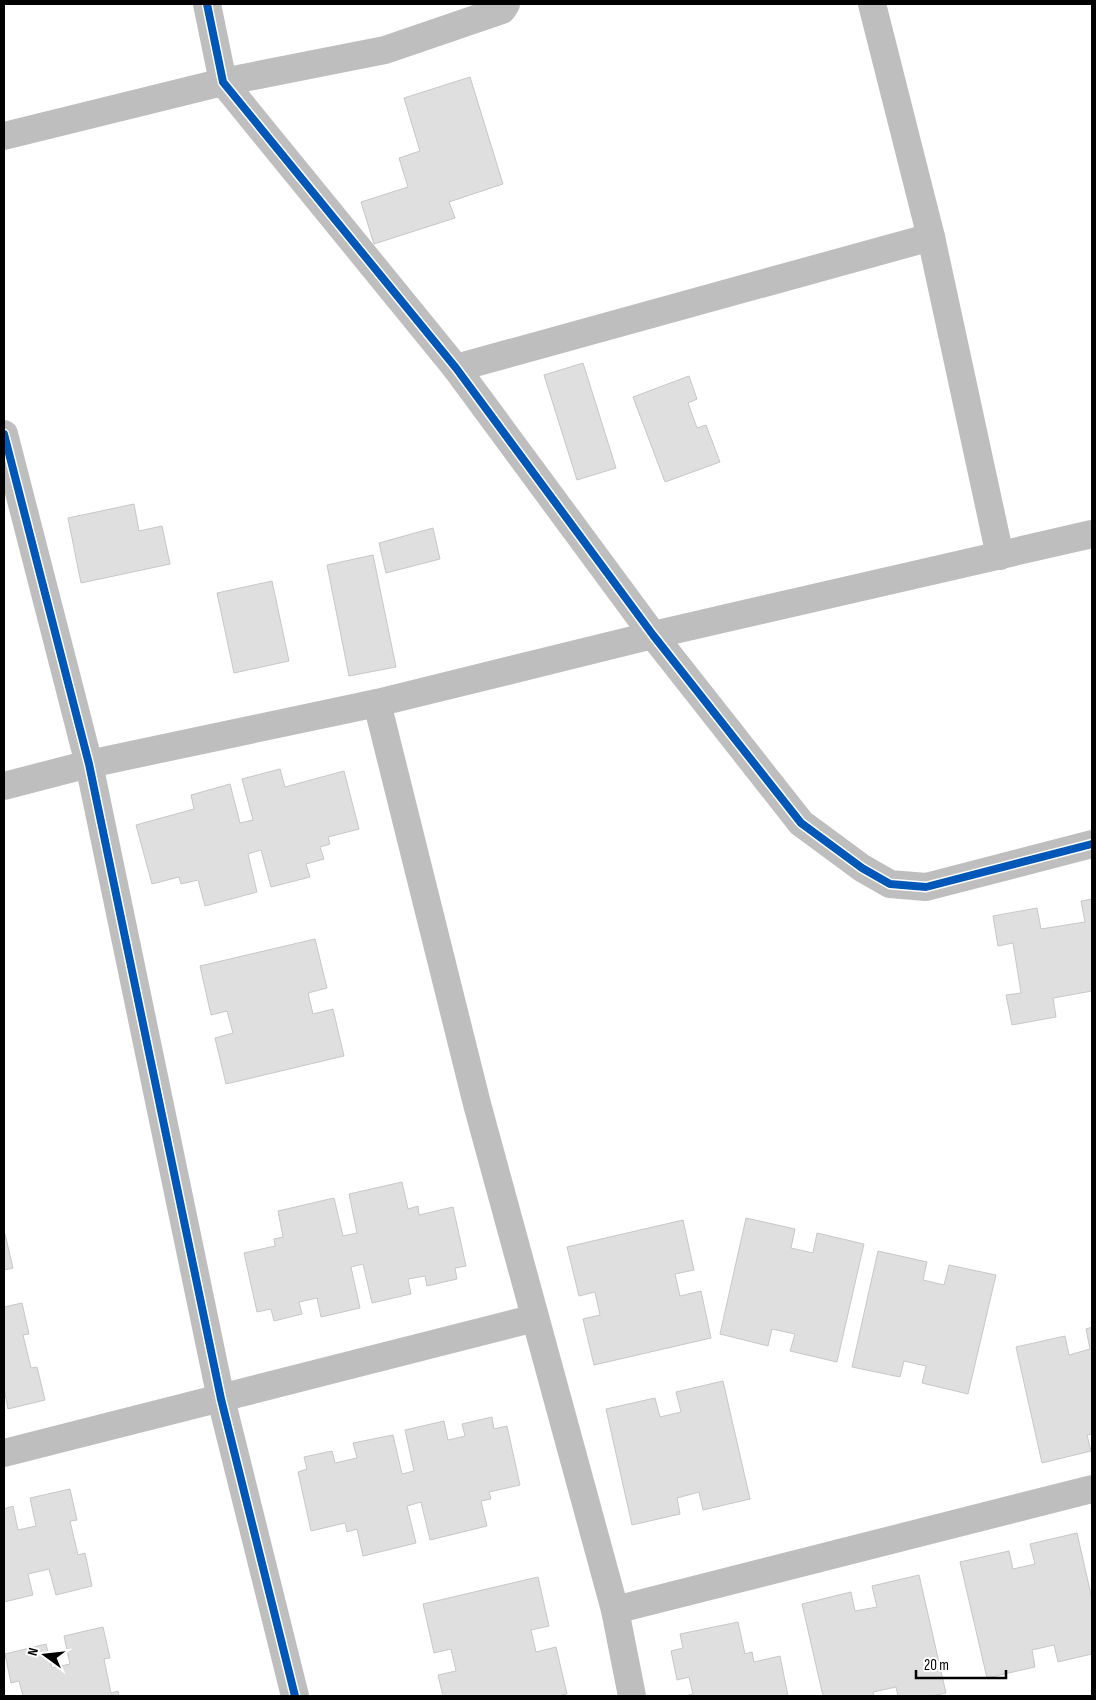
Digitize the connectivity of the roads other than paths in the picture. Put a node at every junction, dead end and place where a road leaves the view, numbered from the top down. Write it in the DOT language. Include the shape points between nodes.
graph roads {
  1 [pos="207,4"];
  2 [pos="506,4"];
  3 [pos="872,4"];
  4 [pos="223,82"];
  5 [pos="4,136"];
  6 [pos="931,237"];
  7 [pos="456,368"];
  8 [pos="4,434"];
  9 [pos="1092,534"];
  10 [pos="1000,556"];
  11 [pos="653,635"];
  12 [pos="377,703"];
  13 [pos="90,764"];
  14 [pos="4,786"];
  15 [pos="1092,844"];
  16 [pos="535,1318"];
  17 [pos="221,1399"];
  18 [pos="4,1453"];
  19 [pos="1092,1489"];
  20 [pos="615,1610"];
  21 [pos="295,1696"];
  22 [pos="632,1696"];
  1 -- 4 [label="street"];
  2 -- 4 [label="street" via="502,10 385,50"];
  3 -- 6 [label="street"];
  4 -- 5 [label="street"];
  4 -- 7 [label="street"];
  6 -- 7 [label="street"];
  6 -- 10 [label="street"];
  7 -- 11 [label="street"];
  8 -- 13 [label="street"];
  9 -- 10 [label="street"];
  10 -- 11 [label="street"];
  11 -- 12 [label="street"];
  11 -- 15 [label="street" via="801,823 862,868 890,884 926,887"];
  12 -- 13 [label="street"];
  12 -- 16 [label="street" via="477,1104"];
  13 -- 14 [label="street"];
  13 -- 17 [label="street"];
  16 -- 17 [label="street"];
  16 -- 20 [label="street"];
  17 -- 18 [label="street"];
  17 -- 21 [label="street"];
  19 -- 20 [label="street"];
  20 -- 22 [label="street"];
}
